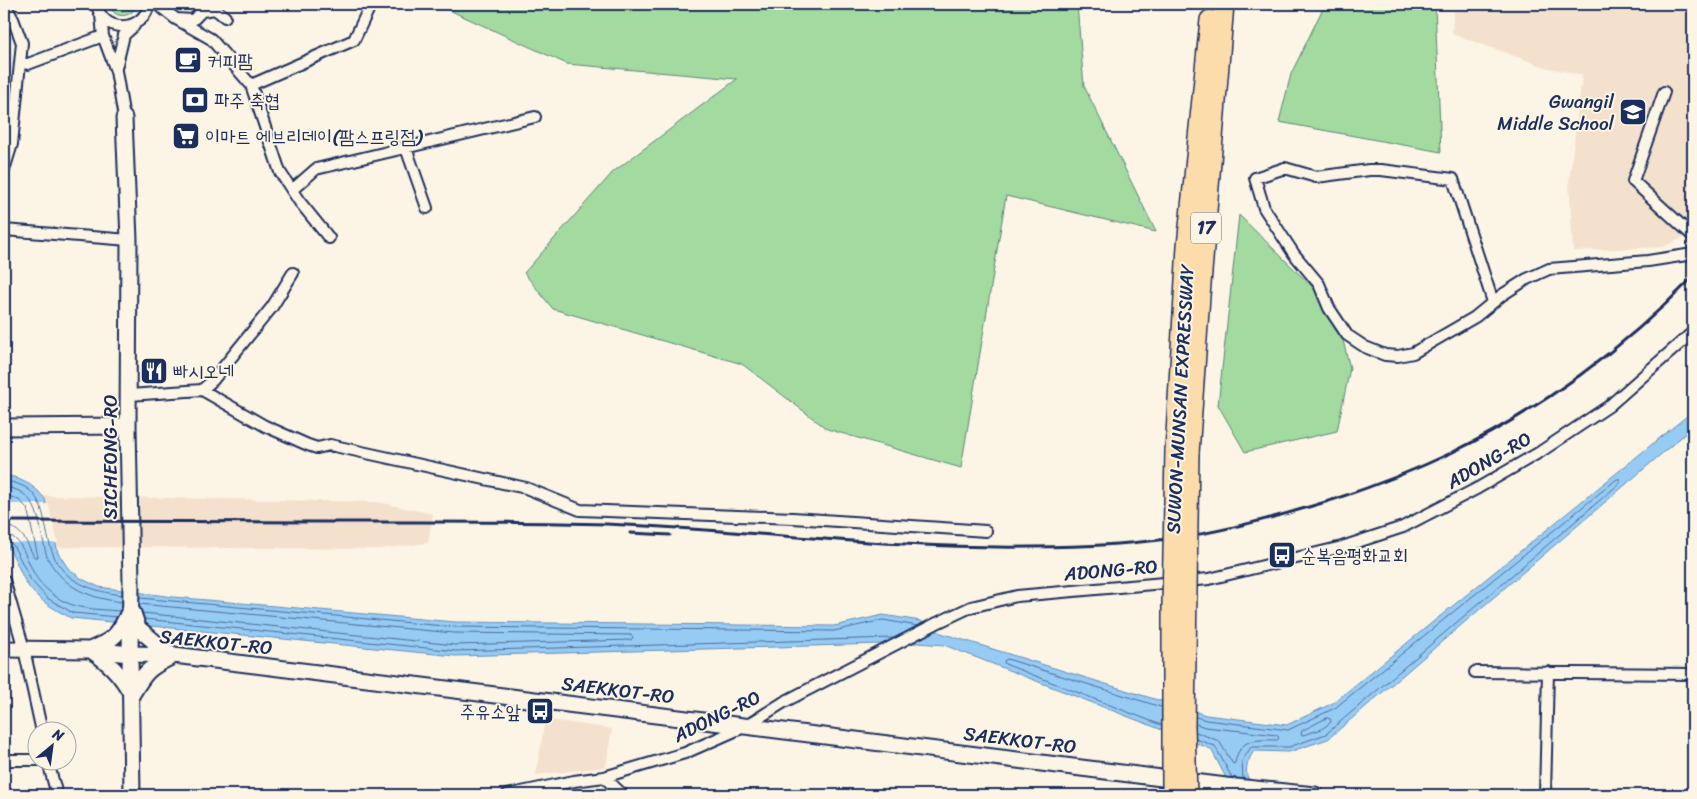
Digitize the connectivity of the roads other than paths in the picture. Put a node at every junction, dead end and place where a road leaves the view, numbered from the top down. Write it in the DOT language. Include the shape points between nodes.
graph roads {
  1 [pos="5,4"];
  2 [pos="149,4"];
  3 [pos="157,4"];
  4 [pos="371,4"];
  5 [pos="1212,4"];
  6 [pos="1224,4"];
  7 [pos="98,8"];
  8 [pos="225,17"];
  9 [pos="176,20"];
  10 [pos="139,22"];
  11 [pos="103,36"];
  12 [pos="21,62"];
  13 [pos="116,71"];
  14 [pos="251,85"];
  15 [pos="1664,92"];
  16 [pos="535,117"];
  17 [pos="124,118"];
  18 [pos="8,142"];
  19 [pos="406,148"];
  20 [pos="4,170"];
  21 [pos="292,190"];
  22 [pos="427,208"];
  23 [pos="4,230"];
  24 [pos="1693,236"];
  25 [pos="329,238"];
  26 [pos="129,240"];
  27 [pos="1693,254"];
  28 [pos="293,273"];
  29 [pos="1493,302"];
  30 [pos="1693,332"];
  31 [pos="202,390"];
  32 [pos="129,395"];
  33 [pos="128,426"];
  34 [pos="4,428"];
  35 [pos="1182,452"];
  36 [pos="986,531"];
  37 [pos="4,580"];
  38 [pos="130,628"];
  39 [pos="4,649"];
  40 [pos="24,649"];
  41 [pos="91,650"];
  42 [pos="130,654"];
  43 [pos="174,655"];
  44 [pos="1475,672"];
  45 [pos="1548,672"];
  46 [pos="1693,674"];
  47 [pos="132,694"];
  48 [pos="40,722"];
  49 [pos="746,726"];
  50 [pos="4,760"];
  51 [pos="28,760"];
  52 [pos="51,772"];
  53 [pos="604,777"];
  54 [pos="1225,789"];
  55 [pos="57,795"];
  56 [pos="132,795"];
  57 [pos="507,795"];
  58 [pos="623,795"];
  59 [pos="1172,795"];
  60 [pos="1187,795"];
  61 [pos="1315,795"];
  62 [pos="1545,795"];
  1 -- 12 [label="street" via="22,44"];
  2 -- 10 [label="street"];
  3 -- 9 [label="street"];
  4 -- 14 [label="street" via="354,40"];
  5 -- 35 [label="highway, SUWON-MUNSAN EXPRESSWAY / 17" via="1187,246"];
  6 -- 35 [label="highway, SUWON-MUNSAN EXPRESSWAY / 17" via="1200,287"];
  7 -- 10 [label="street" via="107,22 114,26 131,26"];
  7 -- 11 [label="street"];
  8 -- 9 [label="street" via="215,9 202,11 193,20"];
  9 -- 14 [label="street" via="211,39"];
  10 -- 13 [label="street" via="124,35"];
  11 -- 12 [label="street" via="28,64"];
  11 -- 13 [label="street"];
  12 -- 18 [label="street"];
  13 -- 17 [label="street"];
  14 -- 21 [label="street" via="280,172"];
  15 -- 24 [label="street" via="1633,181"];
  16 -- 19 [label="street"];
  17 -- 26 [label="street, SICHEONG-RO"];
  18 -- 20 [label="street"];
  19 -- 21 [label="street" via="316,169"];
  19 -- 22 [label="street"];
  21 -- 25 [label="street"];
  23 -- 26 [label="street"];
  26 -- 32 [label="street, SICHEONG-RO"];
  27 -- 29 [label="street" via="1549,269 1527,279"];
  28 -- 31 [label="street" via="272,306"];
  29 -- 29 [label="street" via="1453,179 1380,170 1316,177 1285,168 1255,178 1264,208 1276,229 1319,284 1329,308 1347,335 1365,347 1385,355 1413,353 1475,317"];
  30 -- 49 [label="street, ADONG-RO" via="1609,406 1540,452 1403,527 1342,546 1209,579 1017,596 971,607 784,702"];
  31 -- 32 [label="street"];
  31 -- 36 [label="street" via="265,426 317,448 330,445 526,488 580,510 793,518"];
  32 -- 33 [label="street, SICHEONG-RO"];
  33 -- 34 [label="street"];
  33 -- 38 [label="street, SICHEONG-RO"];
  35 -- 59 [label="highway, SUWON-MUNSAN EXPRESSWAY / 17, bridge" via="1172,615"];
  35 -- 60 [label="highway, SUWON-MUNSAN EXPRESSWAY / 17, bridge"];
  37 -- 40 [label="street"];
  38 -- 41 [label="street"];
  38 -- 42 [label="street, SICHEONG-RO"];
  38 -- 43 [label="street"];
  39 -- 40 [label="street, SAEKKOT-RO"];
  40 -- 41 [label="street, SAEKKOT-RO"];
  40 -- 48 [label="street"];
  41 -- 42 [label="street, SAEKKOT-RO"];
  41 -- 47 [label="street" via="110,664"];
  42 -- 43 [label="street, SAEKKOT-RO"];
  42 -- 47 [label="street, SICHEONG-RO"];
  43 -- 47 [label="street" via="152,666"];
  43 -- 49 [label="street, SAEKKOT-RO"];
  44 -- 45 [label="street"];
  45 -- 46 [label="street"];
  45 -- 62 [label="street"];
  47 -- 56 [label="street, SICHEONG-RO"];
  49 -- 53 [label="street, ADONG-RO" via="685,753"];
  49 -- 54 [label="street, SAEKKOT-RO"];
  50 -- 51 [label="street"];
  52 -- 55 [label="street"];
  53 -- 57 [label="street, ADONG-RO"];
  53 -- 58 [label="street"];
  54 -- 61 [label="street, SAEKKOT-RO"];
}
